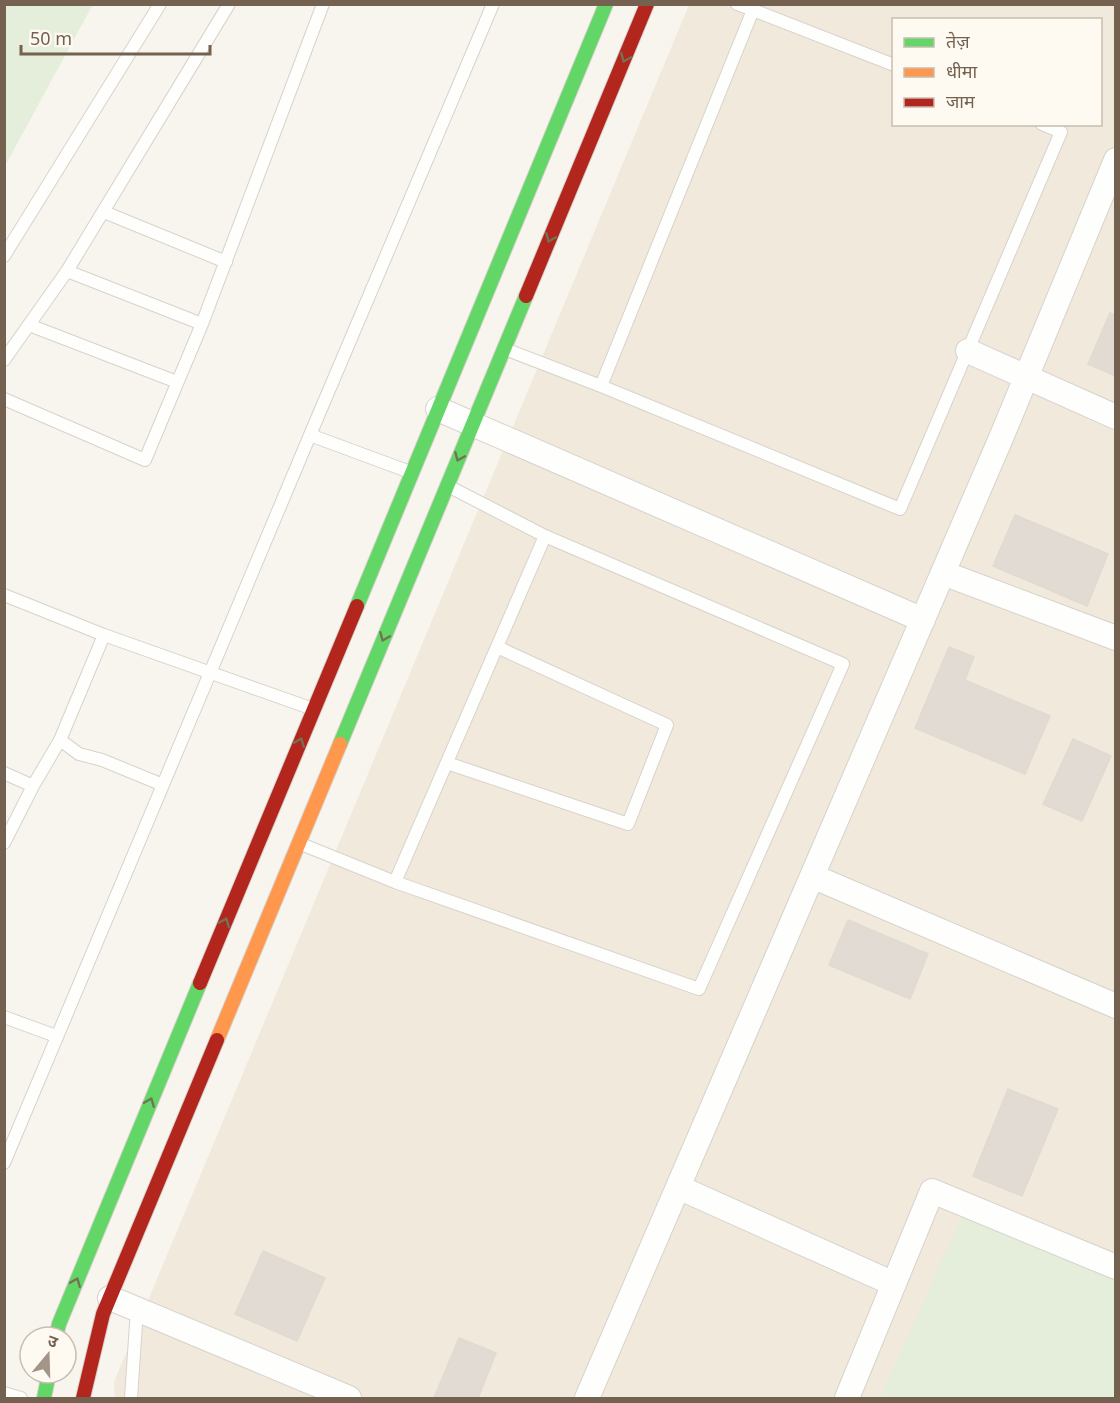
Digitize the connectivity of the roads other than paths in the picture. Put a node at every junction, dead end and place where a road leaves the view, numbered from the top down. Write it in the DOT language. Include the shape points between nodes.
graph roads {
  1 [pos="160,4"];
  2 [pos="229,4"];
  3 [pos="322,4"];
  4 [pos="493,4"];
  5 [pos="606,4"];
  6 [pos="647,4"];
  7 [pos="737,4"];
  8 [pos="753,10"];
  9 [pos="892,64"];
  10 [pos="1047,126"];
  11 [pos="1116,160"];
  12 [pos="104,212"];
  13 [pos="4,256"];
  14 [pos="226,262"];
  15 [pos="67,271"];
  16 [pos="202,324"];
  17 [pos="29,325"];
  18 [pos="504,349"];
  19 [pos="968,351"];
  20 [pos="4,360"];
  21 [pos="1026,378"];
  22 [pos="177,382"];
  23 [pos="601,386"];
  24 [pos="4,399"];
  25 [pos="438,409"];
  26 [pos="1116,417"];
  27 [pos="473,424"];
  28 [pos="310,435"];
  29 [pos="411,473"];
  30 [pos="447,486"];
  31 [pos="544,536"];
  32 [pos="943,573"];
  33 [pos="4,595"];
  34 [pos="922,620"];
  35 [pos="104,635"];
  36 [pos="1116,638"];
  37 [pos="497,646"];
  38 [pos="211,674"];
  39 [pos="313,709"];
  40 [pos="60,740"];
  41 [pos="447,763"];
  42 [pos="4,773"];
  43 [pos="163,785"];
  44 [pos="33,786"];
  45 [pos="4,843"];
  46 [pos="299,843"];
  47 [pos="812,876"];
  48 [pos="395,882"];
  49 [pos="1116,1006"];
  50 [pos="4,1017"];
  51 [pos="56,1036"];
  52 [pos="4,1163"];
  53 [pos="678,1188"];
  54 [pos="1116,1267"];
  55 [pos="894,1284"];
  56 [pos="110,1298"];
  57 [pos="137,1309"];
  58 [pos="58,1325"];
  59 [pos="4,1393"];
  60 [pos="21,1398"];
  61 [pos="83,1398"];
  62 [pos="130,1398"];
  63 [pos="349,1398"];
  64 [pos="587,1398"];
  65 [pos="847,1398"];
  1 -- 13 [label="lane"];
  2 -- 12 [label="lane"];
  3 -- 14 [label="lane"];
  4 -- 28 [label="lane"];
  5 -- 25 [label="street"];
  6 -- 18 [label="street, one-way"];
  7 -- 8 [label="lane"];
  8 -- 9 [label="lane"];
  8 -- 23 [label="lane"];
  10 -- 19 [label="lane" via="1061,132"];
  11 -- 21 [label="street"];
  12 -- 14 [label="lane"];
  12 -- 15 [label="lane"];
  14 -- 16 [label="lane"];
  15 -- 16 [label="lane"];
  15 -- 17 [label="lane"];
  16 -- 22 [label="lane"];
  17 -- 20 [label="lane"];
  17 -- 22 [label="lane"];
  18 -- 23 [label="lane"];
  18 -- 27 [label="street"];
  19 -- 21 [label="street"];
  19 -- 23 [label="lane" via="900,509"];
  21 -- 26 [label="street"];
  21 -- 32 [label="street"];
  22 -- 24 [label="lane" via="145,460"];
  25 -- 27 [label="street"];
  25 -- 29 [label="street"];
  27 -- 30 [label="street, one-way"];
  27 -- 34 [label="street"];
  28 -- 29 [label="lane"];
  28 -- 38 [label="lane"];
  29 -- 39 [label="street"];
  30 -- 31 [label="lane"];
  30 -- 46 [label="street, one-way"];
  31 -- 37 [label="lane"];
  31 -- 48 [label="lane" via="843,664 699,989"];
  32 -- 34 [label="street"];
  32 -- 36 [label="street"];
  33 -- 35 [label="lane"];
  34 -- 47 [label="street"];
  35 -- 38 [label="lane"];
  35 -- 40 [label="lane"];
  37 -- 41 [label="lane"];
  37 -- 41 [label="lane" via="667,725 628,824"];
  38 -- 39 [label="lane"];
  38 -- 43 [label="lane"];
  58 -- 39 [label="street, one-way"];
  40 -- 43 [label="lane" via="79,754"];
  40 -- 44 [label="lane"];
  41 -- 48 [label="lane"];
  42 -- 44 [label="lane"];
  43 -- 51 [label="lane"];
  44 -- 45 [label="lane"];
  46 -- 48 [label="lane"];
  46 -- 56 [label="street"];
  47 -- 49 [label="street"];
  47 -- 53 [label="street"];
  50 -- 51 [label="lane"];
  51 -- 52 [label="lane"];
  53 -- 55 [label="street"];
  53 -- 64 [label="street"];
  54 -- 55 [label="street" via="932,1191"];
  55 -- 65 [label="street"];
  56 -- 57 [label="street"];
  56 -- 61 [label="street"];
  57 -- 62 [label="lane"];
  57 -- 63 [label="street"];
  59 -- 60 [label="lane"];
}
